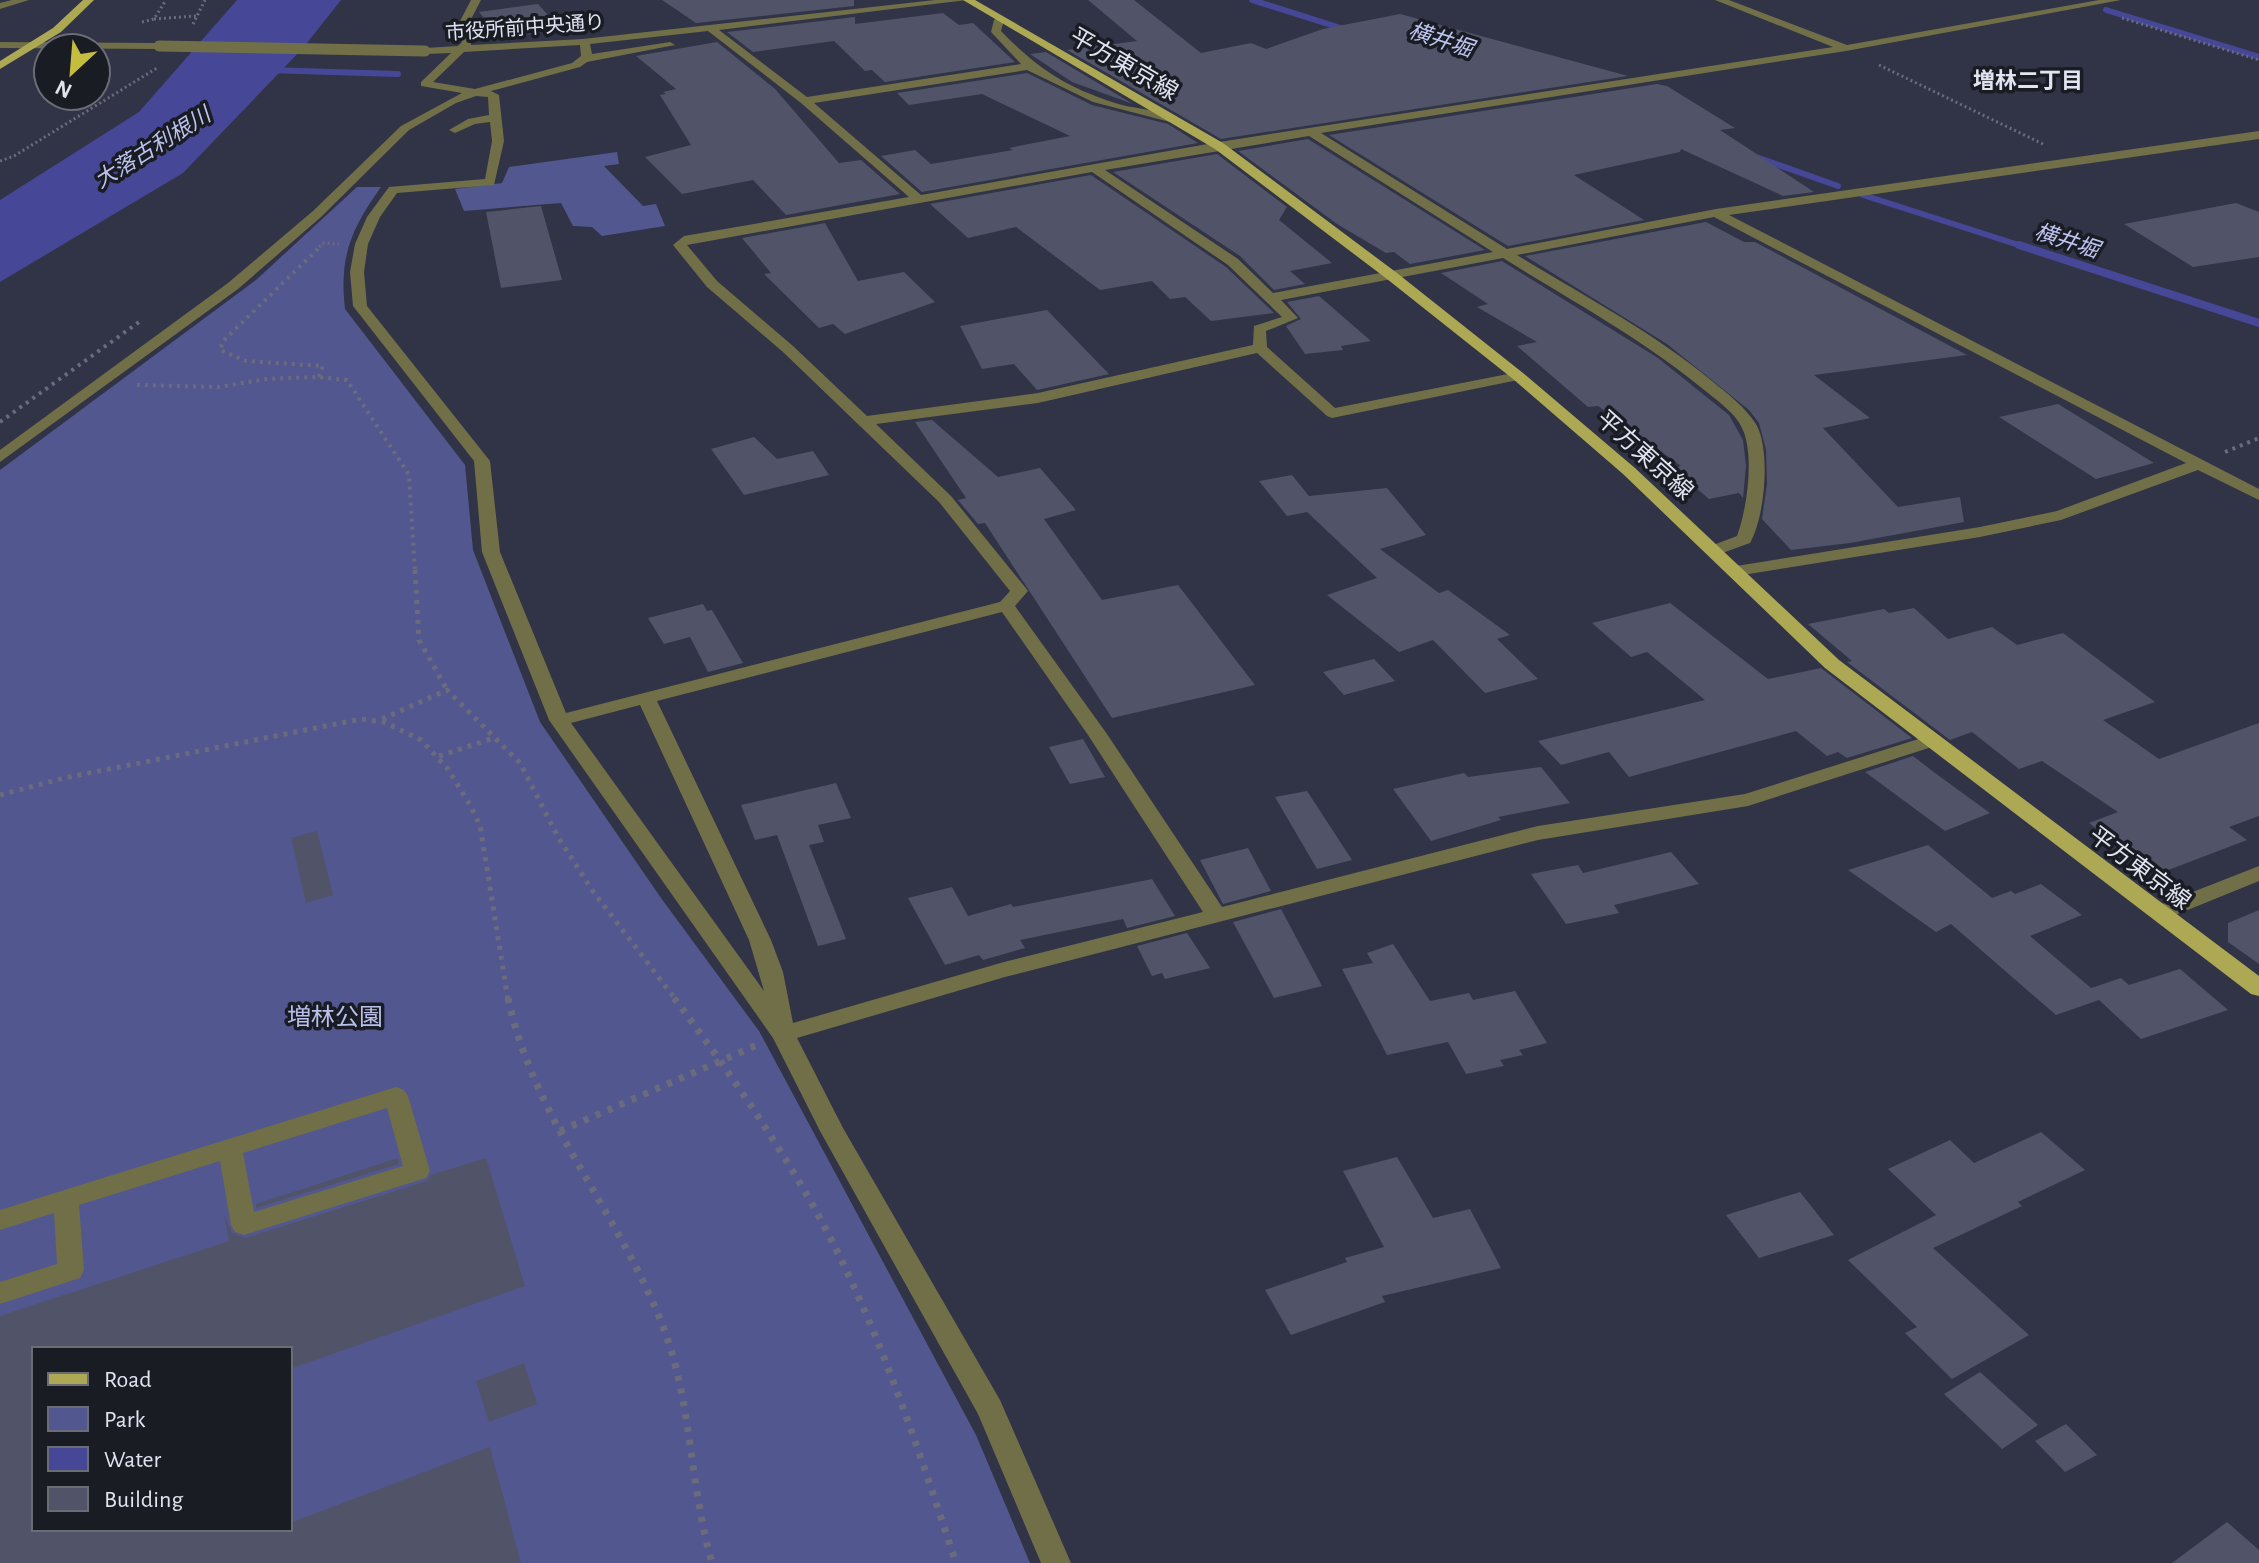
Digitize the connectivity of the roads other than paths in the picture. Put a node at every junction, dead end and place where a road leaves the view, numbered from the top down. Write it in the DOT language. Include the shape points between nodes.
graph roads {
  1 [pos="24,0"];
  2 [pos="89,0"];
  3 [pos="476,0"];
  4 [pos="965,0"];
  5 [pos="1720,0"];
  6 [pos="2116,0"];
  7 [pos="0,6"];
  8 [pos="999,20"];
  9 [pos="710,28"];
  10 [pos="52,32"];
  11 [pos="722,37"];
  12 [pos="583,42"];
  13 [pos="32,44"];
  14 [pos="0,45"];
  15 [pos="112,45"];
  16 [pos="32,47"];
  17 [pos="1846,48"];
  18 [pos="460,51"];
  19 [pos="583,59"];
  20 [pos="0,66"];
  21 [pos="1029,66"];
  22 [pos="475,92"];
  23 [pos="805,101"];
  24 [pos="496,118"];
  25 [pos="1170,119"];
  26 [pos="455,130"];
  27 [pos="1311,132"];
  28 [pos="2259,135"];
  29 [pos="1219,146"];
  30 [pos="1096,169"];
  31 [pos="919,199"];
  32 [pos="1716,213"];
  33 [pos="1505,252"];
  34 [pos="1392,276"];
  35 [pos="1271,298"];
  36 [pos="1260,348"];
  37 [pos="1518,376"];
  38 [pos="865,421"];
  39 [pos="0,457"];
  40 [pos="2199,464"];
  41 [pos="2259,495"];
  42 [pos="1714,551"];
  43 [pos="1736,571"];
  44 [pos="1006,606"];
  45 [pos="646,698"];
  46 [pos="559,720"];
  47 [pos="1931,741"];
  48 [pos="2259,873"];
  49 [pos="2160,913"];
  50 [pos="1216,914"];
  51 [pos="2259,988"];
  52 [pos="783,1034"];
  53 [pos="230,1149"];
  54 [pos="66,1200"];
  55 [pos="0,1220"];
  56 [pos="0,1293"];
  57 [pos="1056,1563"];
  1 -- 7 [label="street"];
  2 -- 10 [label="main road"];
  3 -- 18 [label="street" via="463,25 467,43"];
  4 -- 8 [label="main road, 平方東京線"];
  4 -- 9 [label="street, 市役所前中央通り"];
  5 -- 17 [label="street"];
  6 -- 17 [label="street"];
  8 -- 21 [label="street" via="996,32"];
  8 -- 25 [label="main road, 平方東京線"];
  9 -- 11 [label="street"];
  9 -- 12 [label="street, 市役所前中央通り"];
  11 -- 19 [label="street"];
  11 -- 23 [label="street"];
  12 -- 18 [label="street, 市役所前中央通り"];
  12 -- 19 [label="street" via="588,51"];
  13 -- 14 [label="street, 市役所前中央通り"];
  15 -- 18 [label="street, 市役所前中央通り, bridge"];
  16 -- 20 [label="main road"];
  17 -- 27 [label="street"];
  18 -- 22 [label="street" via="425,84"];
  19 -- 22 [label="street" via="564,69"];
  21 -- 23 [label="street"];
  21 -- 25 [label="street" via="1128,112"];
  22 -- 24 [label="street" via="493,95"];
  22 -- 39 [label="street" via="405,128 264,261"];
  23 -- 31 [label="street"];
  24 -- 26 [label="street"];
  24 -- 46 [label="street" via="498,141 490,182 393,190 369,221 355,279 360,306 482,461 491,552"];
  25 -- 29 [label="main road, 平方東京線"];
  27 -- 29 [label="street"];
  27 -- 33 [label="street"];
  28 -- 32 [label="street"];
  29 -- 30 [label="street"];
  29 -- 34 [label="main road, 平方東京線"];
  30 -- 31 [label="street"];
  30 -- 35 [label="street" via="1233,262"];
  31 -- 38 [label="street" via="684,240 680,245 712,284"];
  32 -- 33 [label="street"];
  32 -- 40 [label="street"];
  33 -- 34 [label="street"];
  33 -- 42 [label="street" via="1681,363 1749,426 1758,451 1750,523 1744,539"];
  34 -- 35 [label="street"];
  34 -- 37 [label="main road, 平方東京線"];
  35 -- 36 [label="street" via="1291,318 1259,329"];
  36 -- 37 [label="street" via="1332,413"];
  36 -- 38 [label="street" via="1038,398"];
  37 -- 42 [label="main road, 平方東京線"];
  38 -- 44 [label="street" via="945,499 1019,591"];
  40 -- 41 [label="street"];
  40 -- 43 [label="street" via="2061,515"];
  42 -- 43 [label="main road, 平方東京線"];
  43 -- 47 [label="main road, 平方東京線" via="1832,664"];
  44 -- 45 [label="street"];
  44 -- 50 [label="street"];
  45 -- 46 [label="street"];
  45 -- 52 [label="street" via="760,940 772,972"];
  46 -- 52 [label="street"];
  47 -- 49 [label="main road, 平方東京線"];
  47 -- 50 [label="street" via="1748,800 1538,833"];
  48 -- 49 [label="street"];
  49 -- 51 [label="main road, 平方東京線"];
  50 -- 52 [label="street"];
  52 -- 57 [label="street" via="990,1409"];
  53 -- 53 [label="street" via="396,1096 417,1171 244,1225"];
  53 -- 54 [label="street"];
  54 -- 55 [label="street"];
  54 -- 56 [label="street" via="71,1270"];
}
